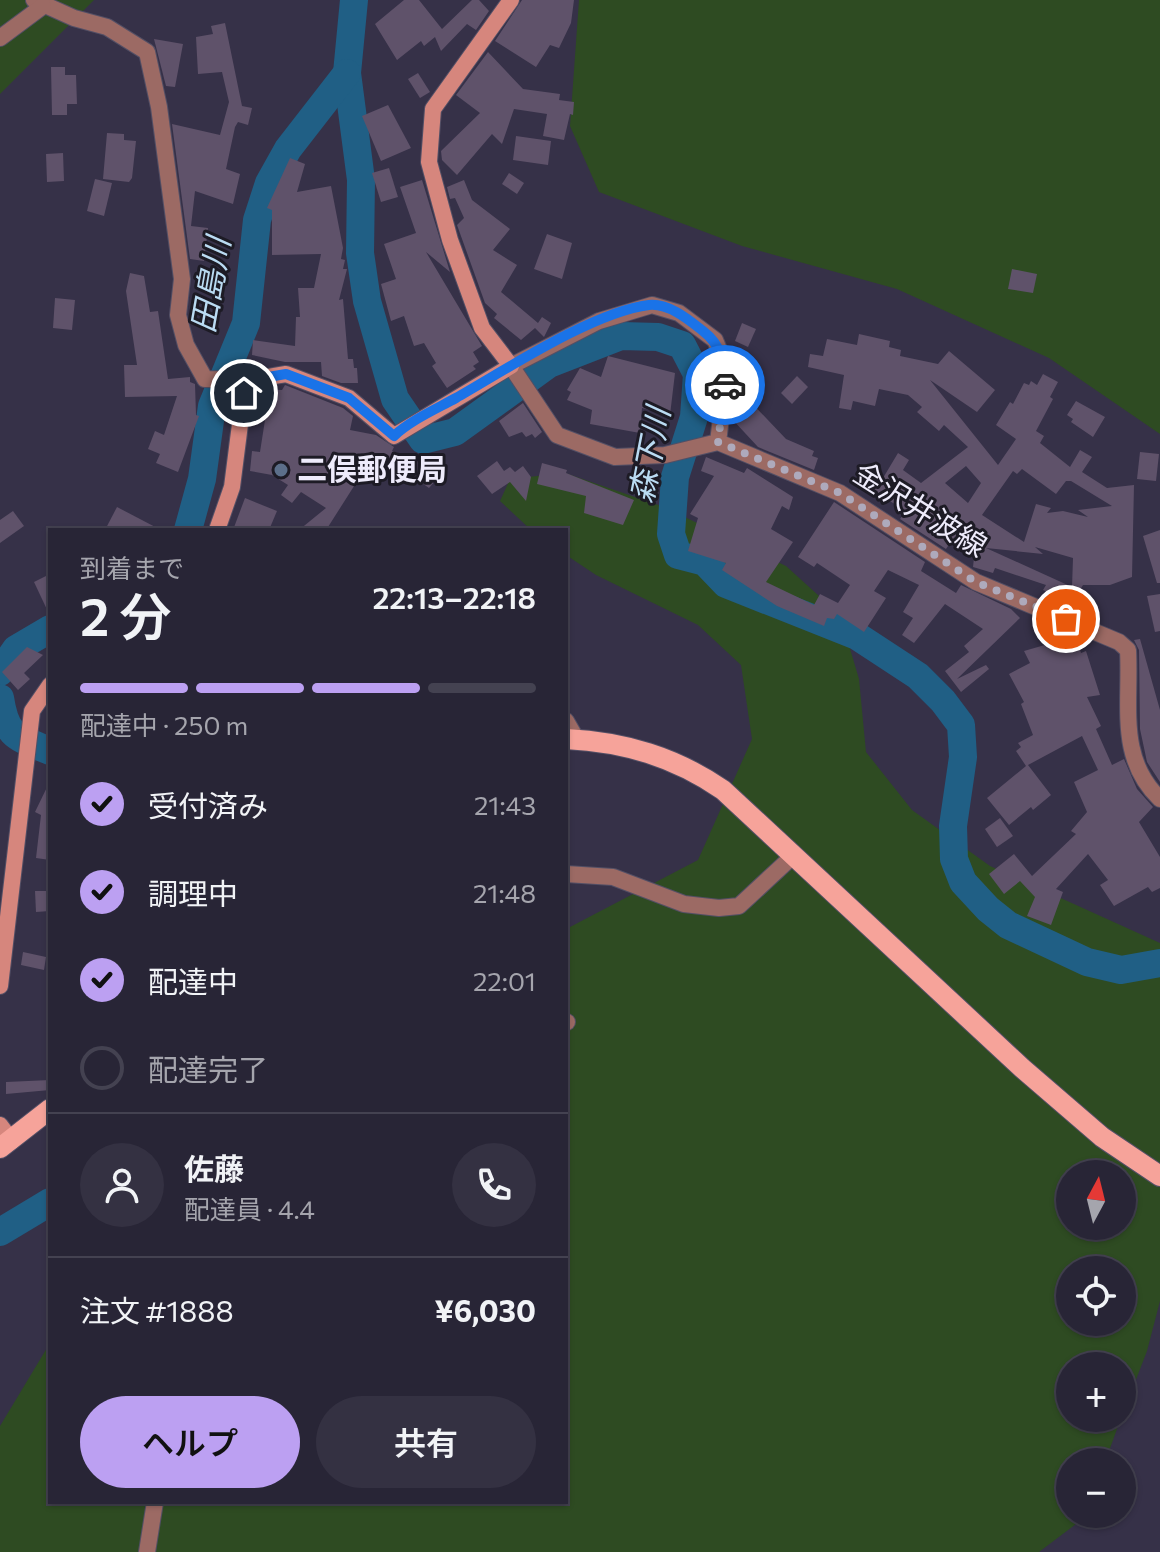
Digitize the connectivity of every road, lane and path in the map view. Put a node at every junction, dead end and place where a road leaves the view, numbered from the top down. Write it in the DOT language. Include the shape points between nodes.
graph roads {
  1 [pos="511,0"];
  2 [pos="38,3"];
  3 [pos="0,38"];
  4 [pos="516,372"];
  5 [pos="244,381"];
  6 [pos="713,444"];
  7 [pos="218,528"];
  8 [pos="48,688"];
  9 [pos="572,740"];
  10 [pos="1160,799"];
  11 [pos="794,855"];
  12 [pos="568,874"];
  13 [pos="6,882"];
  14 [pos="0,986"];
  15 [pos="48,1110"];
  16 [pos="4,1138"];
  17 [pos="1160,1176"];
  18 [pos="155,1504"];
  19 [pos="147,1552"];
  1 -- 4 [label="main road" via="433,109 429,162 482,328"];
  2 -- 3 [label="street"];
  2 -- 5 [label="street" via="107,27 147,52 182,279 178,315 186,345 205,379"];
  4 -- 5 [label="main road" via="433,411 394,436 349,398 286,374"];
  4 -- 6 [label="street" via="557,435 615,457 665,455"];
  4 -- 6 [label="street" via="612,317 652,305 679,313 715,340 727,369"];
  5 -- 7 [label="main road" via="232,487"];
  6 -- 10 [label="street, 金沢井波線" via="840,493 976,582 1119,642 1128,650 1129,740 1136,769"];
  8 -- 13 [label="main road" via="32,711"];
  9 -- 11 [label="main road" via="630,746 697,773"];
  11 -- 12 [label="street" via="739,906 719,908 684,904 613,877"];
  11 -- 17 [label="main road" via="1022,1068 1102,1137"];
  13 -- 14 [label="main road"];
  15 -- 16 [label="main road"];
  18 -- 19 [label="street"];
}
